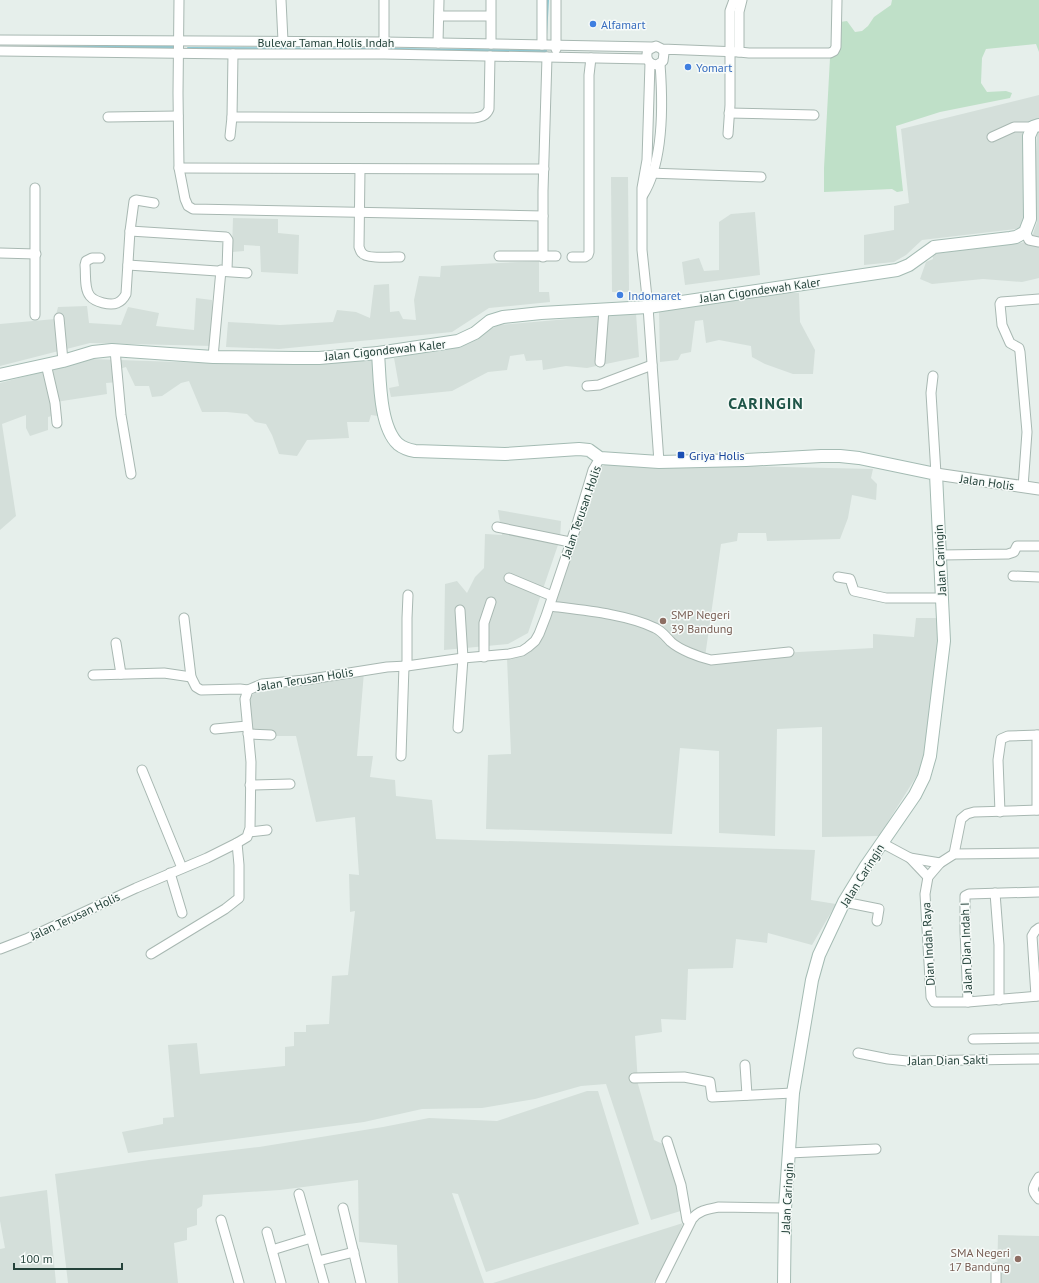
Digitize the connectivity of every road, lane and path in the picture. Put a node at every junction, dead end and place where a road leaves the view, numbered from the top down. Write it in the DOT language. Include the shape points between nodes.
graph roads {
  1 [pos="179,0"];
  2 [pos="281,0"];
  3 [pos="384,0"];
  4 [pos="439,0"];
  5 [pos="491,0"];
  6 [pos="542,0"];
  7 [pos="556,0"];
  8 [pos="734,0"];
  9 [pos="742,0"];
  10 [pos="837,0"];
  11 [pos="439,16"];
  12 [pos="490,16"];
  13 [pos="0,40"];
  14 [pos="179,41"];
  15 [pos="283,42"];
  16 [pos="384,42"];
  17 [pos="438,43"];
  18 [pos="490,44"];
  19 [pos="542,45"];
  20 [pos="652,47"];
  21 [pos="662,49"];
  22 [pos="0,51"];
  23 [pos="554,52"];
  24 [pos="730,52"];
  25 [pos="739,52"];
  26 [pos="179,54"];
  27 [pos="233,54"];
  28 [pos="384,54"];
  29 [pos="490,56"];
  30 [pos="591,58"];
  31 [pos="648,61"];
  32 [pos="660,64"];
  33 [pos="729,113"];
  34 [pos="814,115"];
  35 [pos="178,116"];
  36 [pos="108,118"];
  37 [pos="232,118"];
  38 [pos="1036,126"];
  39 [pos="728,134"];
  40 [pos="230,136"];
  41 [pos="992,137"];
  42 [pos="179,168"];
  43 [pos="360,169"];
  44 [pos="544,169"];
  45 [pos="650,173"];
  46 [pos="761,177"];
  47 [pos="35,188"];
  48 [pos="154,203"];
  49 [pos="360,213"];
  50 [pos="543,216"];
  51 [pos="130,231"];
  52 [pos="1025,232"];
  53 [pos="1039,242"];
  54 [pos="0,253"];
  55 [pos="36,254"];
  56 [pos="499,256"];
  57 [pos="556,256"];
  58 [pos="400,257"];
  59 [pos="543,257"];
  60 [pos="572,257"];
  61 [pos="100,258"];
  62 [pos="128,265"];
  63 [pos="224,270"];
  64 [pos="247,273"];
  65 [pos="1039,298"];
  66 [pos="648,307"];
  67 [pos="604,310"];
  68 [pos="35,315"];
  69 [pos="59,318"];
  70 [pos="115,350"];
  71 [pos="378,353"];
  72 [pos="213,357"];
  73 [pos="63,361"];
  74 [pos="600,362"];
  75 [pos="46,364"];
  76 [pos="652,365"];
  77 [pos="0,374"];
  78 [pos="933,376"];
  79 [pos="587,386"];
  80 [pos="57,423"];
  81 [pos="600,458"];
  82 [pos="659,462"];
  83 [pos="131,474"];
  84 [pos="936,474"];
  85 [pos="1023,487"];
  86 [pos="1039,489"];
  87 [pos="497,526"];
  88 [pos="570,542"];
  89 [pos="1039,546"];
  90 [pos="941,555"];
  91 [pos="1013,576"];
  92 [pos="1039,576"];
  93 [pos="838,577"];
  94 [pos="508,578"];
  95 [pos="408,595"];
  96 [pos="552,596"];
  97 [pos="942,598"];
  98 [pos="491,602"];
  99 [pos="550,606"];
  100 [pos="460,610"];
  101 [pos="184,618"];
  102 [pos="116,643"];
  103 [pos="789,652"];
  104 [pos="484,657"];
  105 [pos="463,658"];
  106 [pos="405,666"];
  107 [pos="121,674"];
  108 [pos="93,675"];
  109 [pos="191,677"];
  110 [pos="248,690"];
  111 [pos="458,728"];
  112 [pos="215,729"];
  113 [pos="247,730"];
  114 [pos="271,735"];
  115 [pos="1038,735"];
  116 [pos="401,756"];
  117 [pos="142,770"];
  118 [pos="290,784"];
  119 [pos="250,785"];
  120 [pos="1038,810"];
  121 [pos="1000,812"];
  122 [pos="267,830"];
  123 [pos="249,832"];
  124 [pos="882,843"];
  125 [pos="237,844"];
  126 [pos="1039,853"];
  127 [pos="954,854"];
  128 [pos="910,858"];
  129 [pos="940,862"];
  130 [pos="182,868"];
  131 [pos="170,873"];
  132 [pos="928,877"];
  133 [pos="1039,892"];
  134 [pos="995,893"];
  135 [pos="844,902"];
  136 [pos="182,914"];
  137 [pos="877,921"];
  138 [pos="1039,928"];
  139 [pos="0,949"];
  140 [pos="151,954"];
  141 [pos="1037,996"];
  142 [pos="999,1000"];
  143 [pos="968,1002"];
  144 [pos="1039,1038"];
  145 [pos="973,1039"];
  146 [pos="858,1053"];
  147 [pos="1039,1059"];
  148 [pos="746,1065"];
  149 [pos="634,1078"];
  150 [pos="793,1093"];
  151 [pos="747,1095"];
  152 [pos="667,1141"];
  153 [pos="876,1149"];
  154 [pos="789,1153"];
  155 [pos="1039,1177"];
  156 [pos="299,1194"];
  157 [pos="1039,1199"];
  158 [pos="343,1208"];
  159 [pos="785,1208"];
  160 [pos="221,1220"];
  161 [pos="687,1220"];
  162 [pos="267,1232"];
  163 [pos="311,1238"];
  164 [pos="272,1250"];
  165 [pos="354,1252"];
  166 [pos="318,1262"];
  167 [pos="996,1268"];
  168 [pos="239,1283"];
  169 [pos="282,1283"];
  170 [pos="324,1283"];
  171 [pos="361,1283"];
  172 [pos="660,1283"];
  173 [pos="784,1283"];
  174 [pos="996,1283"];
  1 -- 14 [label="street"];
  2 -- 15 [label="street"];
  3 -- 16 [label="street"];
  4 -- 11 [label="street"];
  5 -- 12 [label="street"];
  6 -- 19 [label="street"];
  7 -- 23 [label="street"];
  8 -- 24 [label="street" via="730,11"];
  9 -- 25 [label="street" via="739,12"];
  10 -- 25 [label="street" via="834,51"];
  11 -- 12 [label="street"];
  11 -- 17 [label="street"];
  12 -- 18 [label="street"];
  13 -- 14 [label="street, Bulevar Taman Holis Indah"];
  14 -- 15 [label="street, Bulevar Taman Holis Indah"];
  14 -- 26 [label="street"];
  15 -- 16 [label="street, Bulevar Taman Holis Indah"];
  16 -- 17 [label="street, Bulevar Taman Holis Indah"];
  16 -- 28 [label="street"];
  17 -- 18 [label="street, Bulevar Taman Holis Indah"];
  18 -- 19 [label="street, Bulevar Taman Holis Indah"];
  19 -- 23 [label="street, Bulevar Taman Holis Indah"];
  20 -- 21 [label="street"];
  20 -- 23 [label="street, Bulevar Taman Holis Indah"];
  20 -- 31 [label="street" via="646,54"];
  21 -- 24 [label="street"];
  21 -- 32 [label="street" via="665,57"];
  22 -- 26 [label="street, Bulevar Taman Holis Indah"];
  23 -- 29 [label="street, Bulevar Taman Holis Indah"];
  23 -- 30 [label="street, Bulevar Taman Holis Indah"];
  23 -- 44 [label="street"];
  24 -- 25 [label="street"];
  24 -- 33 [label="street"];
  26 -- 27 [label="street, Bulevar Taman Holis Indah"];
  26 -- 35 [label="street"];
  27 -- 28 [label="street, Bulevar Taman Holis Indah"];
  27 -- 37 [label="street"];
  28 -- 29 [label="street, Bulevar Taman Holis Indah"];
  29 -- 37 [label="street" via="489,109 482,117"];
  30 -- 31 [label="street, Bulevar Taman Holis Indah"];
  30 -- 60 [label="street" via="589,252 585,257"];
  31 -- 32 [label="street"];
  31 -- 45 [label="street"];
  32 -- 45 [label="street" via="658,152"];
  33 -- 34 [label="street"];
  33 -- 39 [label="street"];
  35 -- 36 [label="street"];
  35 -- 42 [label="street"];
  37 -- 40 [label="street"];
  38 -- 41 [label="street" via="1014,127"];
  38 -- 52 [label="main road" via="1029,133 1028,141 1031,217"];
  42 -- 43 [label="street"];
  42 -- 49 [label="street" via="185,199 193,210"];
  43 -- 44 [label="street"];
  43 -- 49 [label="street"];
  44 -- 50 [label="street"];
  45 -- 46 [label="street"];
  45 -- 66 [label="street" via="642,196 642,250"];
  47 -- 55 [label="street"];
  48 -- 51 [label="street" via="135,200"];
  49 -- 50 [label="street"];
  49 -- 58 [label="street" via="362,253 370,257"];
  50 -- 59 [label="street"];
  51 -- 62 [label="street"];
  51 -- 63 [label="street" via="226,237 228,240"];
  52 -- 53 [label="street" via="1029,240"];
  52 -- 66 [label="main road, Jalan Cigondewah Kaler" via="1010,238 940,245 909,265 887,272"];
  54 -- 55 [label="street"];
  55 -- 68 [label="street"];
  56 -- 59 [label="street"];
  57 -- 59 [label="street"];
  61 -- 62 [label="street" via="89,259 86,265 88,292 91,298 100,302 114,304 123,299 126,294"];
  62 -- 63 [label="street"];
  63 -- 64 [label="street"];
  63 -- 72 [label="street"];
  65 -- 85 [label="street" via="1000,304 1002,325 1010,343 1019,348 1020,352 1028,432"];
  66 -- 67 [label="main road, Jalan Cigondewah Kaler"];
  66 -- 76 [label="street"];
  67 -- 71 [label="main road, Jalan Cigondewah Kaler" via="541,312 503,317 490,321 458,341"];
  67 -- 74 [label="street"];
  69 -- 73 [label="street"];
  70 -- 72 [label="main road, Jalan Cigondewah Kaler"];
  70 -- 73 [label="main road, Jalan Cigondewah Kaler" via="93,352"];
  70 -- 83 [label="street" via="121,415"];
  71 -- 72 [label="main road, Jalan Cigondewah Kaler" via="310,358"];
  71 -- 81 [label="main road" via="385,417 393,437 406,449 505,454 579,449 589,450"];
  73 -- 75 [label="main road, Jalan Cigondewah Kaler"];
  75 -- 77 [label="main road, Jalan Cigondewah Kaler"];
  75 -- 80 [label="street"];
  76 -- 79 [label="street" via="599,385"];
  76 -- 82 [label="street"];
  78 -- 84 [label="street" via="931,393"];
  81 -- 82 [label="main road"];
  81 -- 88 [label="street, Jalan Terusan Holis"];
  82 -- 84 [label="main road" via="840,456"];
  84 -- 85 [label="street, Jalan Holis"];
  84 -- 90 [label="main road, Jalan Caringin"];
  85 -- 86 [label="street, Jalan Holis"];
  87 -- 88 [label="street"];
  88 -- 96 [label="street, Jalan Terusan Holis"];
  89 -- 90 [label="street" via="1017,546 1014,552 1008,554"];
  90 -- 97 [label="main road, Jalan Caringin"];
  91 -- 92 [label="street"];
  93 -- 97 [label="street" via="850,579 854,591 877,597"];
  94 -- 96 [label="street"];
  95 -- 106 [label="street"];
  96 -- 99 [label="street, Jalan Terusan Holis"];
  97 -- 124 [label="main road, Jalan Caringin" via="944,645 930,756 924,777 915,794"];
  98 -- 104 [label="street" via="484,623"];
  99 -- 103 [label="street" via="643,623 662,632 676,646 710,660"];
  99 -- 104 [label="street, Jalan Terusan Holis" via="539,634 528,647 509,654"];
  100 -- 105 [label="street"];
  101 -- 109 [label="street"];
  102 -- 107 [label="street"];
  104 -- 105 [label="street, Jalan Terusan Holis"];
  105 -- 106 [label="street, Jalan Terusan Holis"];
  105 -- 111 [label="street"];
  106 -- 110 [label="street, Jalan Terusan Holis" via="262,684"];
  106 -- 116 [label="street"];
  107 -- 108 [label="street"];
  107 -- 109 [label="street" via="164,673"];
  109 -- 110 [label="street" via="196,687 201,690"];
  110 -- 113 [label="street, Jalan Terusan Holis" via="245,701"];
  112 -- 113 [label="street"];
  113 -- 114 [label="street"];
  113 -- 119 [label="street, Jalan Terusan Holis"];
  115 -- 120 [label="street"];
  115 -- 121 [label="street" via="1008,736 1001,739 998,760"];
  117 -- 130 [label="street"];
  118 -- 119 [label="street"];
  119 -- 123 [label="street, Jalan Terusan Holis"];
  120 -- 121 [label="street"];
  121 -- 127 [label="street" via="969,813 964,816 961,819"];
  122 -- 123 [label="street"];
  123 -- 125 [label="street, Jalan Terusan Holis" via="247,837"];
  124 -- 128 [label="street"];
  124 -- 135 [label="main road, Jalan Caringin"];
  125 -- 130 [label="street, Jalan Terusan Holis"];
  125 -- 140 [label="street" via="240,898"];
  126 -- 127 [label="street"];
  127 -- 129 [label="street"];
  128 -- 129 [label="street"];
  128 -- 132 [label="street"];
  129 -- 132 [label="street"];
  130 -- 131 [label="street, Jalan Terusan Holis"];
  131 -- 136 [label="street"];
  131 -- 139 [label="street, Jalan Terusan Holis"];
  132 -- 143 [label="street, Dian Indah Raya" via="925,894 932,1000 936,1003"];
  133 -- 134 [label="street, Jalan Dian Indah I"];
  134 -- 142 [label="street" via="999,945"];
  134 -- 143 [label="street, Jalan Dian Indah I" via="965,896"];
  135 -- 137 [label="street" via="880,909"];
  135 -- 150 [label="main road, Jalan Caringin" via="819,955 812,980"];
  138 -- 141 [label="street" via="1032,936"];
  141 -- 142 [label="street, Dian Indah Raya"];
  142 -- 143 [label="street, Dian Indah Raya"];
  144 -- 145 [label="street"];
  146 -- 147 [label="street, Jalan Dian Sakti" via="888,1060 907,1061"];
  148 -- 151 [label="street"];
  149 -- 151 [label="street" via="687,1078 710,1082 712,1097"];
  150 -- 151 [label="street"];
  150 -- 154 [label="main road, Jalan Caringin"];
  152 -- 161 [label="street" via="681,1185"];
  153 -- 154 [label="street"];
  154 -- 159 [label="main road, Jalan Caringin"];
  155 -- 157 [label="street" via="1033,1188 1034,1195"];
  156 -- 163 [label="street"];
  158 -- 165 [label="street"];
  159 -- 172 [label="street" via="719,1207 698,1213 692,1219"];
  159 -- 173 [label="main road, Jalan Caringin"];
  160 -- 168 [label="street"];
  162 -- 164 [label="street"];
  163 -- 164 [label="street"];
  163 -- 166 [label="street"];
  164 -- 169 [label="street"];
  165 -- 166 [label="street"];
  165 -- 171 [label="street"];
  166 -- 170 [label="street"];
  167 -- 174 [label="street"];
}
